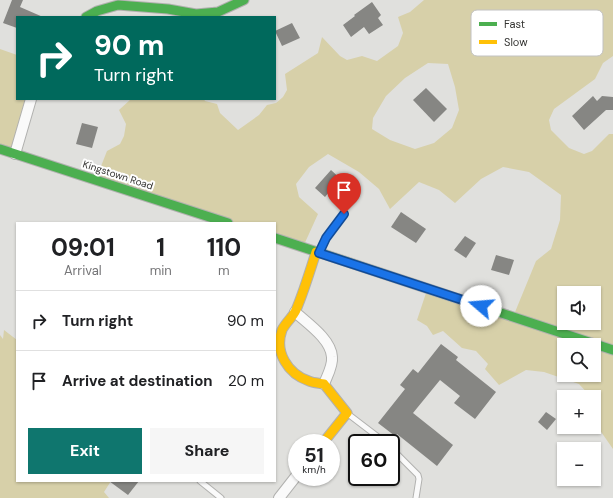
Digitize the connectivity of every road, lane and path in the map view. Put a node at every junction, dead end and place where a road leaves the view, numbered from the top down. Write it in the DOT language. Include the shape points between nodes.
graph roads {
  1 [pos="244,0"];
  2 [pos="88,16"];
  3 [pos="31,100"];
  4 [pos="0,149"];
  5 [pos="15,154"];
  6 [pos="344,214"];
  7 [pos="225,222"];
  8 [pos="276,238"];
  9 [pos="317,253"];
  10 [pos="295,312"];
  11 [pos="613,350"];
  12 [pos="324,384"];
  13 [pos="347,413"];
  14 [pos="330,434"];
  15 [pos="374,434"];
  16 [pos="400,457"];
  17 [pos="201,482"];
  18 [pos="288,486"];
  19 [pos="221,498"];
  20 [pos="279,498"];
  21 [pos="416,498"];
  1 -- 2 [label="main road" via="218,12 196,14 118,5"];
  3 -- 5 [label="street"];
  4 -- 5 [label="main road, Kingstown Road"];
  5 -- 7 [label="main road, Kingstown Road"];
  6 -- 9 [label="lane"];
  8 -- 9 [label="main road"];
  9 -- 10 [label="main road"];
  9 -- 11 [label="main road"];
  10 -- 12 [label="street" via="324,338 329,347 331,366"];
  10 -- 12 [label="main road" via="282,331 281,354 285,363 302,378"];
  12 -- 13 [label="main road"];
  13 -- 14 [label="main road"];
  13 -- 15 [label="lane"];
  16 -- 21 [label="lane" via="418,475"];
  17 -- 19 [label="lane"];
  18 -- 20 [label="street"];
}
